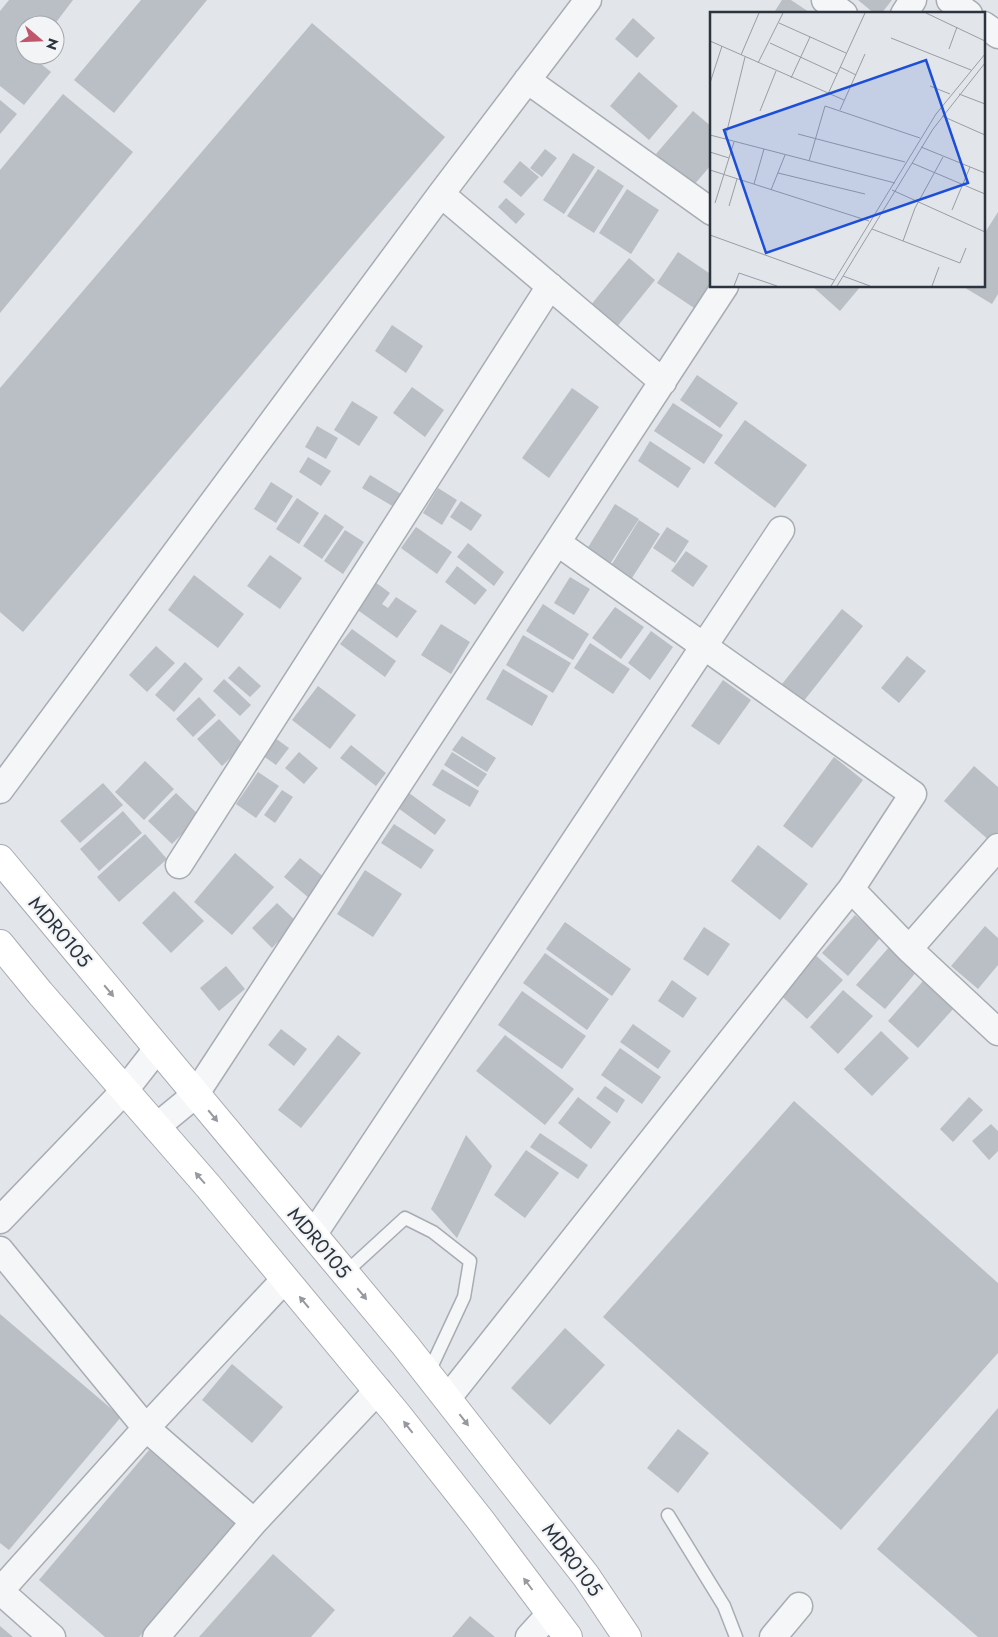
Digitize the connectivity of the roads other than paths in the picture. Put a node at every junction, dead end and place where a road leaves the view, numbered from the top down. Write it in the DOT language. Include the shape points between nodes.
graph roads {
  1 [pos="588,0"];
  2 [pos="825,0"];
  3 [pos="913,0"];
  4 [pos="950,0"];
  5 [pos="841,12"];
  6 [pos="905,12"];
  7 [pos="966,12"];
  8 [pos="986,26"];
  9 [pos="998,35"];
  10 [pos="527,80"];
  11 [pos="441,194"];
  12 [pos="710,211"];
  13 [pos="550,286"];
  14 [pos="724,288"];
  15 [pos="663,382"];
  16 [pos="781,530"];
  17 [pos="558,543"];
  18 [pos="704,646"];
  19 [pos="0,790"];
  20 [pos="998,847"];
  21 [pos="0,859"];
  22 [pos="179,865"];
  23 [pos="851,889"];
  24 [pos="0,944"];
  25 [pos="909,949"];
  26 [pos="998,1032"];
  27 [pos="157,1049"];
  28 [pos="125,1090"];
  29 [pos="195,1095"];
  30 [pos="156,1127"];
  31 [pos="0,1220"];
  32 [pos="313,1235"];
  33 [pos="0,1250"];
  34 [pos="345,1273"];
  35 [pos="285,1279"];
  36 [pos="428,1374"];
  37 [pos="378,1390"];
  38 [pos="448,1399"];
  39 [pos="146,1428"];
  40 [pos="668,1515"];
  41 [pos="254,1522"];
  42 [pos="0,1591"];
  43 [pos="799,1606"];
  44 [pos="550,1614"];
  45 [pos="52,1637"];
  46 [pos="156,1637"];
  47 [pos="530,1637"];
  48 [pos="568,1637"];
  49 [pos="627,1637"];
  50 [pos="736,1637"];
  51 [pos="773,1637"];
  1 -- 10 [label="street"];
  2 -- 5 [label="street"];
  3 -- 6 [label="street"];
  4 -- 7 [label="street"];
  8 -- 9 [label="street"];
  10 -- 11 [label="street"];
  10 -- 12 [label="street"];
  11 -- 13 [label="street"];
  11 -- 19 [label="street"];
  13 -- 15 [label="street"];
  13 -- 22 [label="street"];
  14 -- 15 [label="street"];
  15 -- 17 [label="street"];
  16 -- 18 [label="street"];
  17 -- 18 [label="street"];
  17 -- 29 [label="street"];
  18 -- 23 [label="street" via="913,794"];
  18 -- 32 [label="street"];
  20 -- 25 [label="street"];
  21 -- 27 [label="main road, MDR0105, one-way"];
  23 -- 25 [label="street"];
  23 -- 38 [label="street"];
  24 -- 28 [label="main road"];
  25 -- 26 [label="street"];
  27 -- 28 [label="street"];
  27 -- 29 [label="main road, MDR0105"];
  28 -- 30 [label="main road"];
  28 -- 31 [label="street"];
  29 -- 30 [label="street"];
  29 -- 32 [label="main road, MDR0105, one-way"];
  35 -- 30 [label="main road, one-way"];
  32 -- 34 [label="main road, MDR0105"];
  33 -- 39 [label="street"];
  34 -- 36 [label="main road, MDR0105, one-way"];
  34 -- 36 [label="lane" via="405,1218 433,1232 470,1261 464,1297"];
  37 -- 35 [label="main road, one-way"];
  35 -- 39 [label="street"];
  36 -- 38 [label="main road, MDR0105"];
  37 -- 41 [label="street"];
  44 -- 37 [label="main road, one-way"];
  38 -- 49 [label="main road, MDR0105, one-way" via="586,1576"];
  39 -- 41 [label="street"];
  39 -- 42 [label="street"];
  40 -- 50 [label="lane" via="724,1606"];
  41 -- 46 [label="street"];
  42 -- 45 [label="street"];
  43 -- 51 [label="street"];
  44 -- 47 [label="street"];
  44 -- 48 [label="main road"];
}
